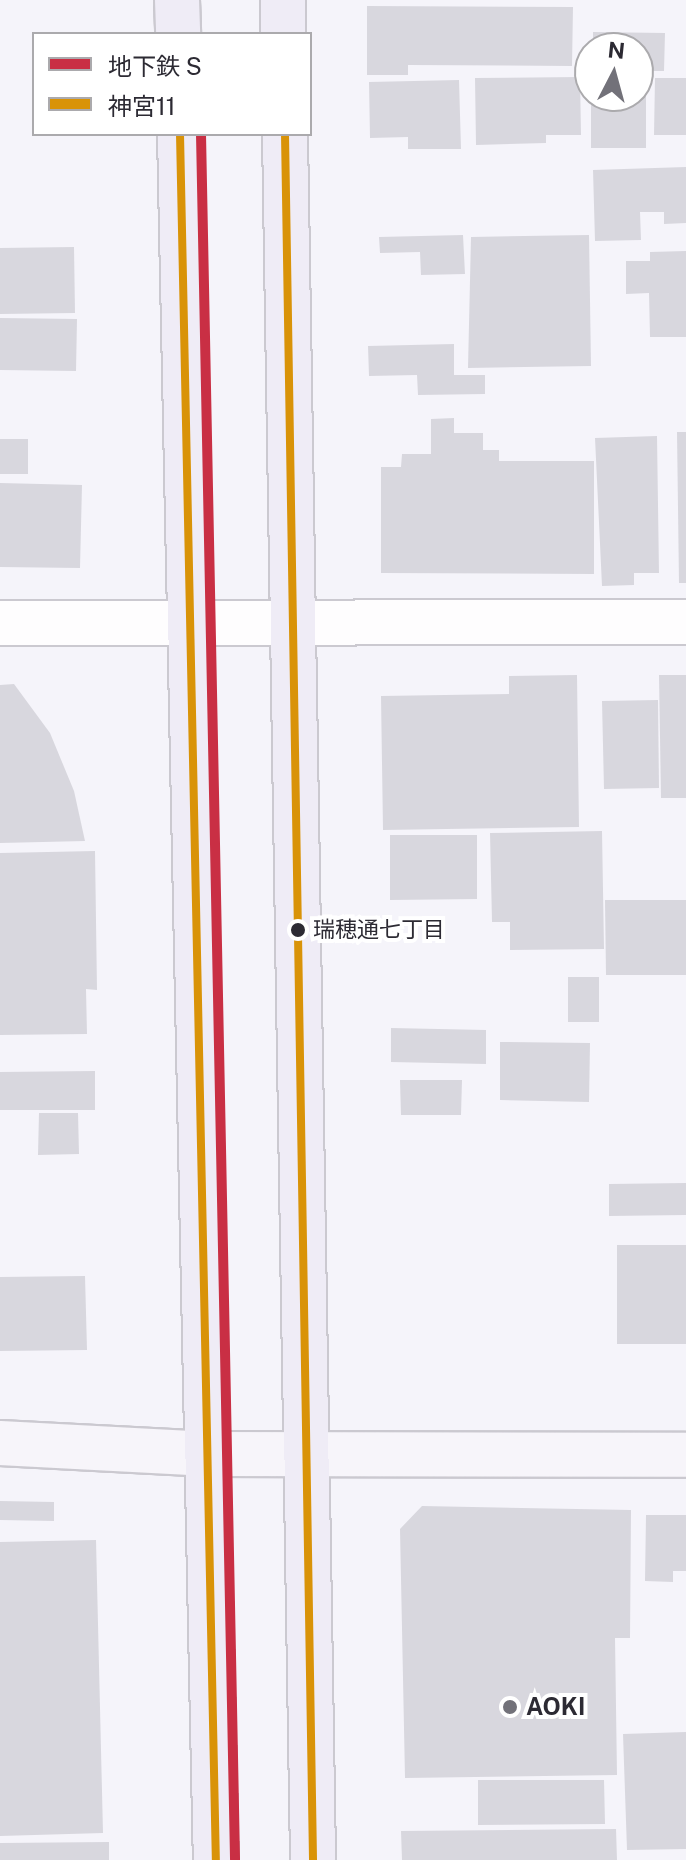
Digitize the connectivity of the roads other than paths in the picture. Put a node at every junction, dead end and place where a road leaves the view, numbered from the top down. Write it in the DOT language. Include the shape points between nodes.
graph roads {
  1 [pos="177,0"];
  2 [pos="283,0"];
  3 [pos="178,32"];
  4 [pos="283,32"];
  5 [pos="180,136"];
  6 [pos="285,136"];
  7 [pos="191,621"];
  8 [pos="686,622"];
  9 [pos="0,623"];
  10 [pos="291,625"];
  11 [pos="0,1443"];
  12 [pos="210,1454"];
  13 [pos="302,1454"];
  14 [pos="686,1455"];
  15 [pos="216,1860"];
  16 [pos="313,1860"];
  1 -- 3 [label="main road"];
  2 -- 4 [label="main road"];
  5 -- 7 [label="main road"];
  6 -- 10 [label="main road"];
  7 -- 9 [label="street"];
  7 -- 10 [label="street"];
  7 -- 12 [label="main road"];
  8 -- 10 [label="street"];
  10 -- 13 [label="main road"];
  11 -- 12 [label="street"];
  12 -- 13 [label="street"];
  12 -- 15 [label="main road"];
  13 -- 14 [label="street"];
  13 -- 16 [label="main road"];
}
